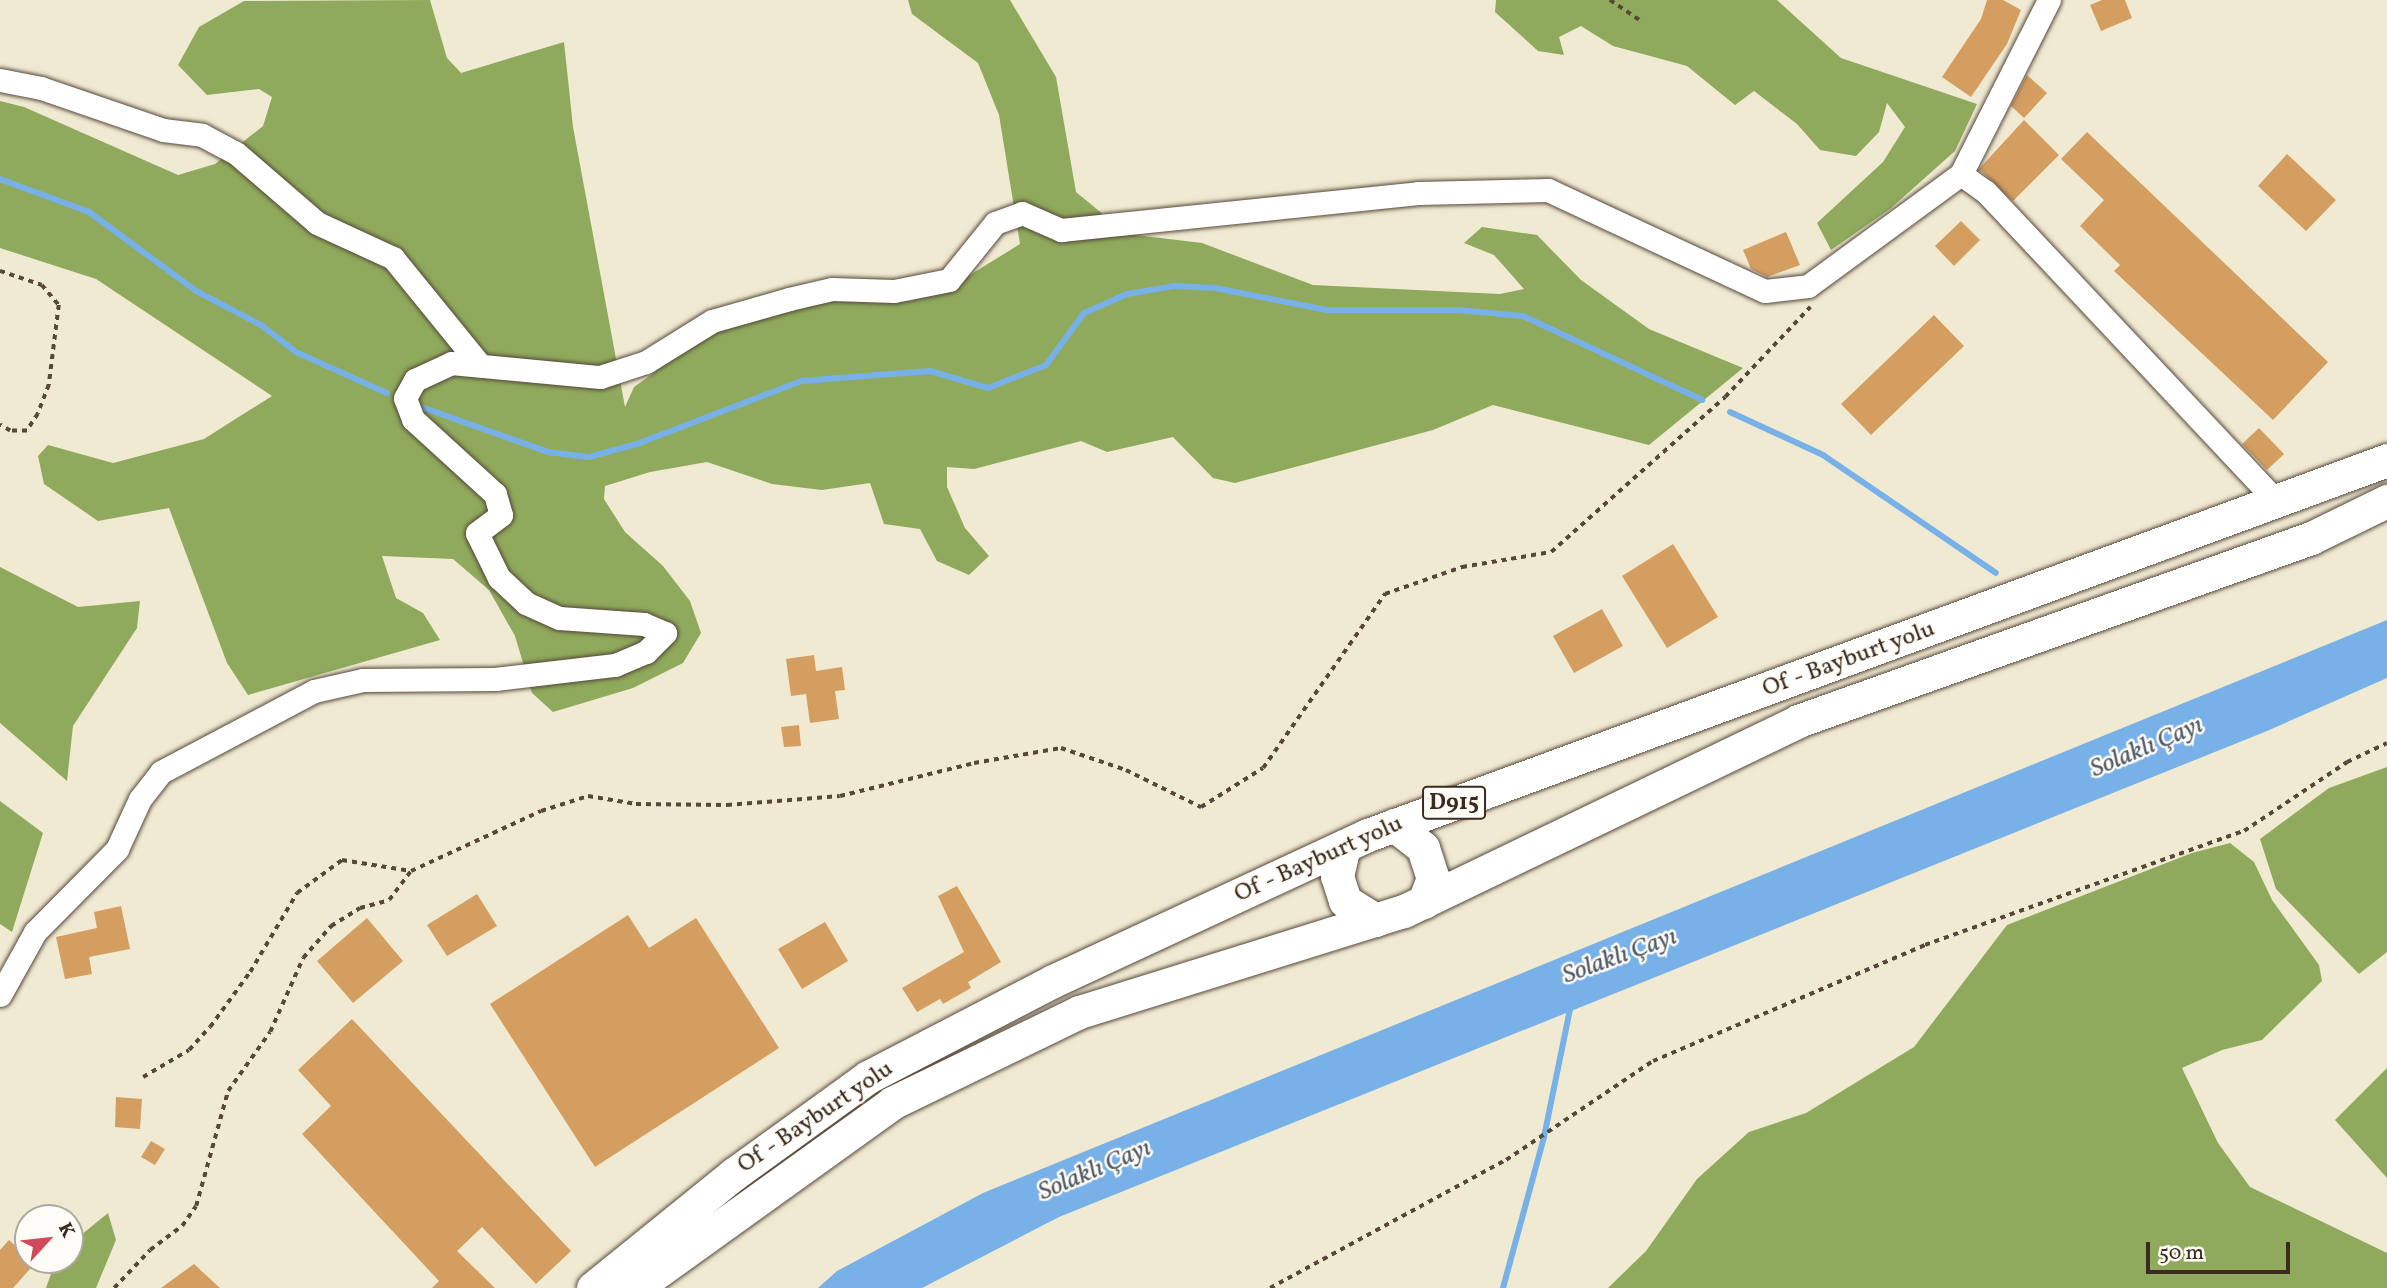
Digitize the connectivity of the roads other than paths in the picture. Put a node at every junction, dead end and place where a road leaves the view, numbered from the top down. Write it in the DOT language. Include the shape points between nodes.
graph roads {
  1 [pos="2049,0"];
  2 [pos="0,80"];
  3 [pos="1961,174"];
  4 [pos="480,365"];
  5 [pos="2387,460"];
  6 [pos="2387,501"];
  7 [pos="2278,503"];
  8 [pos="1394,825"];
  9 [pos="1344,846"];
  10 [pos="1424,902"];
  11 [pos="1375,920"];
  12 [pos="0,995"];
  13 [pos="593,1288"];
  14 [pos="635,1288"];
  1 -- 3 [label="street"];
  2 -- 4 [label="street" via="41,88 163,130 202,135 236,153 317,223 393,258"];
  3 -- 4 [label="street" via="1808,286 1765,291 1548,190 1491,188 1354,199 1061,230 1022,213 995,223 949,280 894,291 832,289 789,299 712,321 646,362 600,377"];
  3 -- 7 [label="street" via="1986,192"];
  4 -- 12 [label="street" via="451,363 430,372 415,380 404,398 413,419 495,494 501,515 477,533 499,579 526,603 559,618 644,624 665,633 646,652 615,665 495,679 363,680 314,691 161,772 140,799 117,849 35,932"];
  5 -- 7 [label="highway, Of - Bayburt yolu / D915"];
  6 -- 10 [label="highway, Of - Bayburt yolu" via="2311,538 1798,720"];
  7 -- 8 [label="highway, Of - Bayburt yolu / D915"];
  8 -- 9 [label="highway, Of - Bayburt yolu / D915"];
  8 -- 10 [label="highway" via="1423,848 1433,878"];
  9 -- 11 [label="highway" via="1337,876 1345,901"];
  9 -- 13 [label="highway, Of - Bayburt yolu / D915" via="1053,981 868,1077 734,1174"];
  10 -- 11 [label="highway, Of - Bayburt yolu"];
  11 -- 14 [label="highway, Of - Bayburt yolu" via="1079,1012 891,1103"];
}
